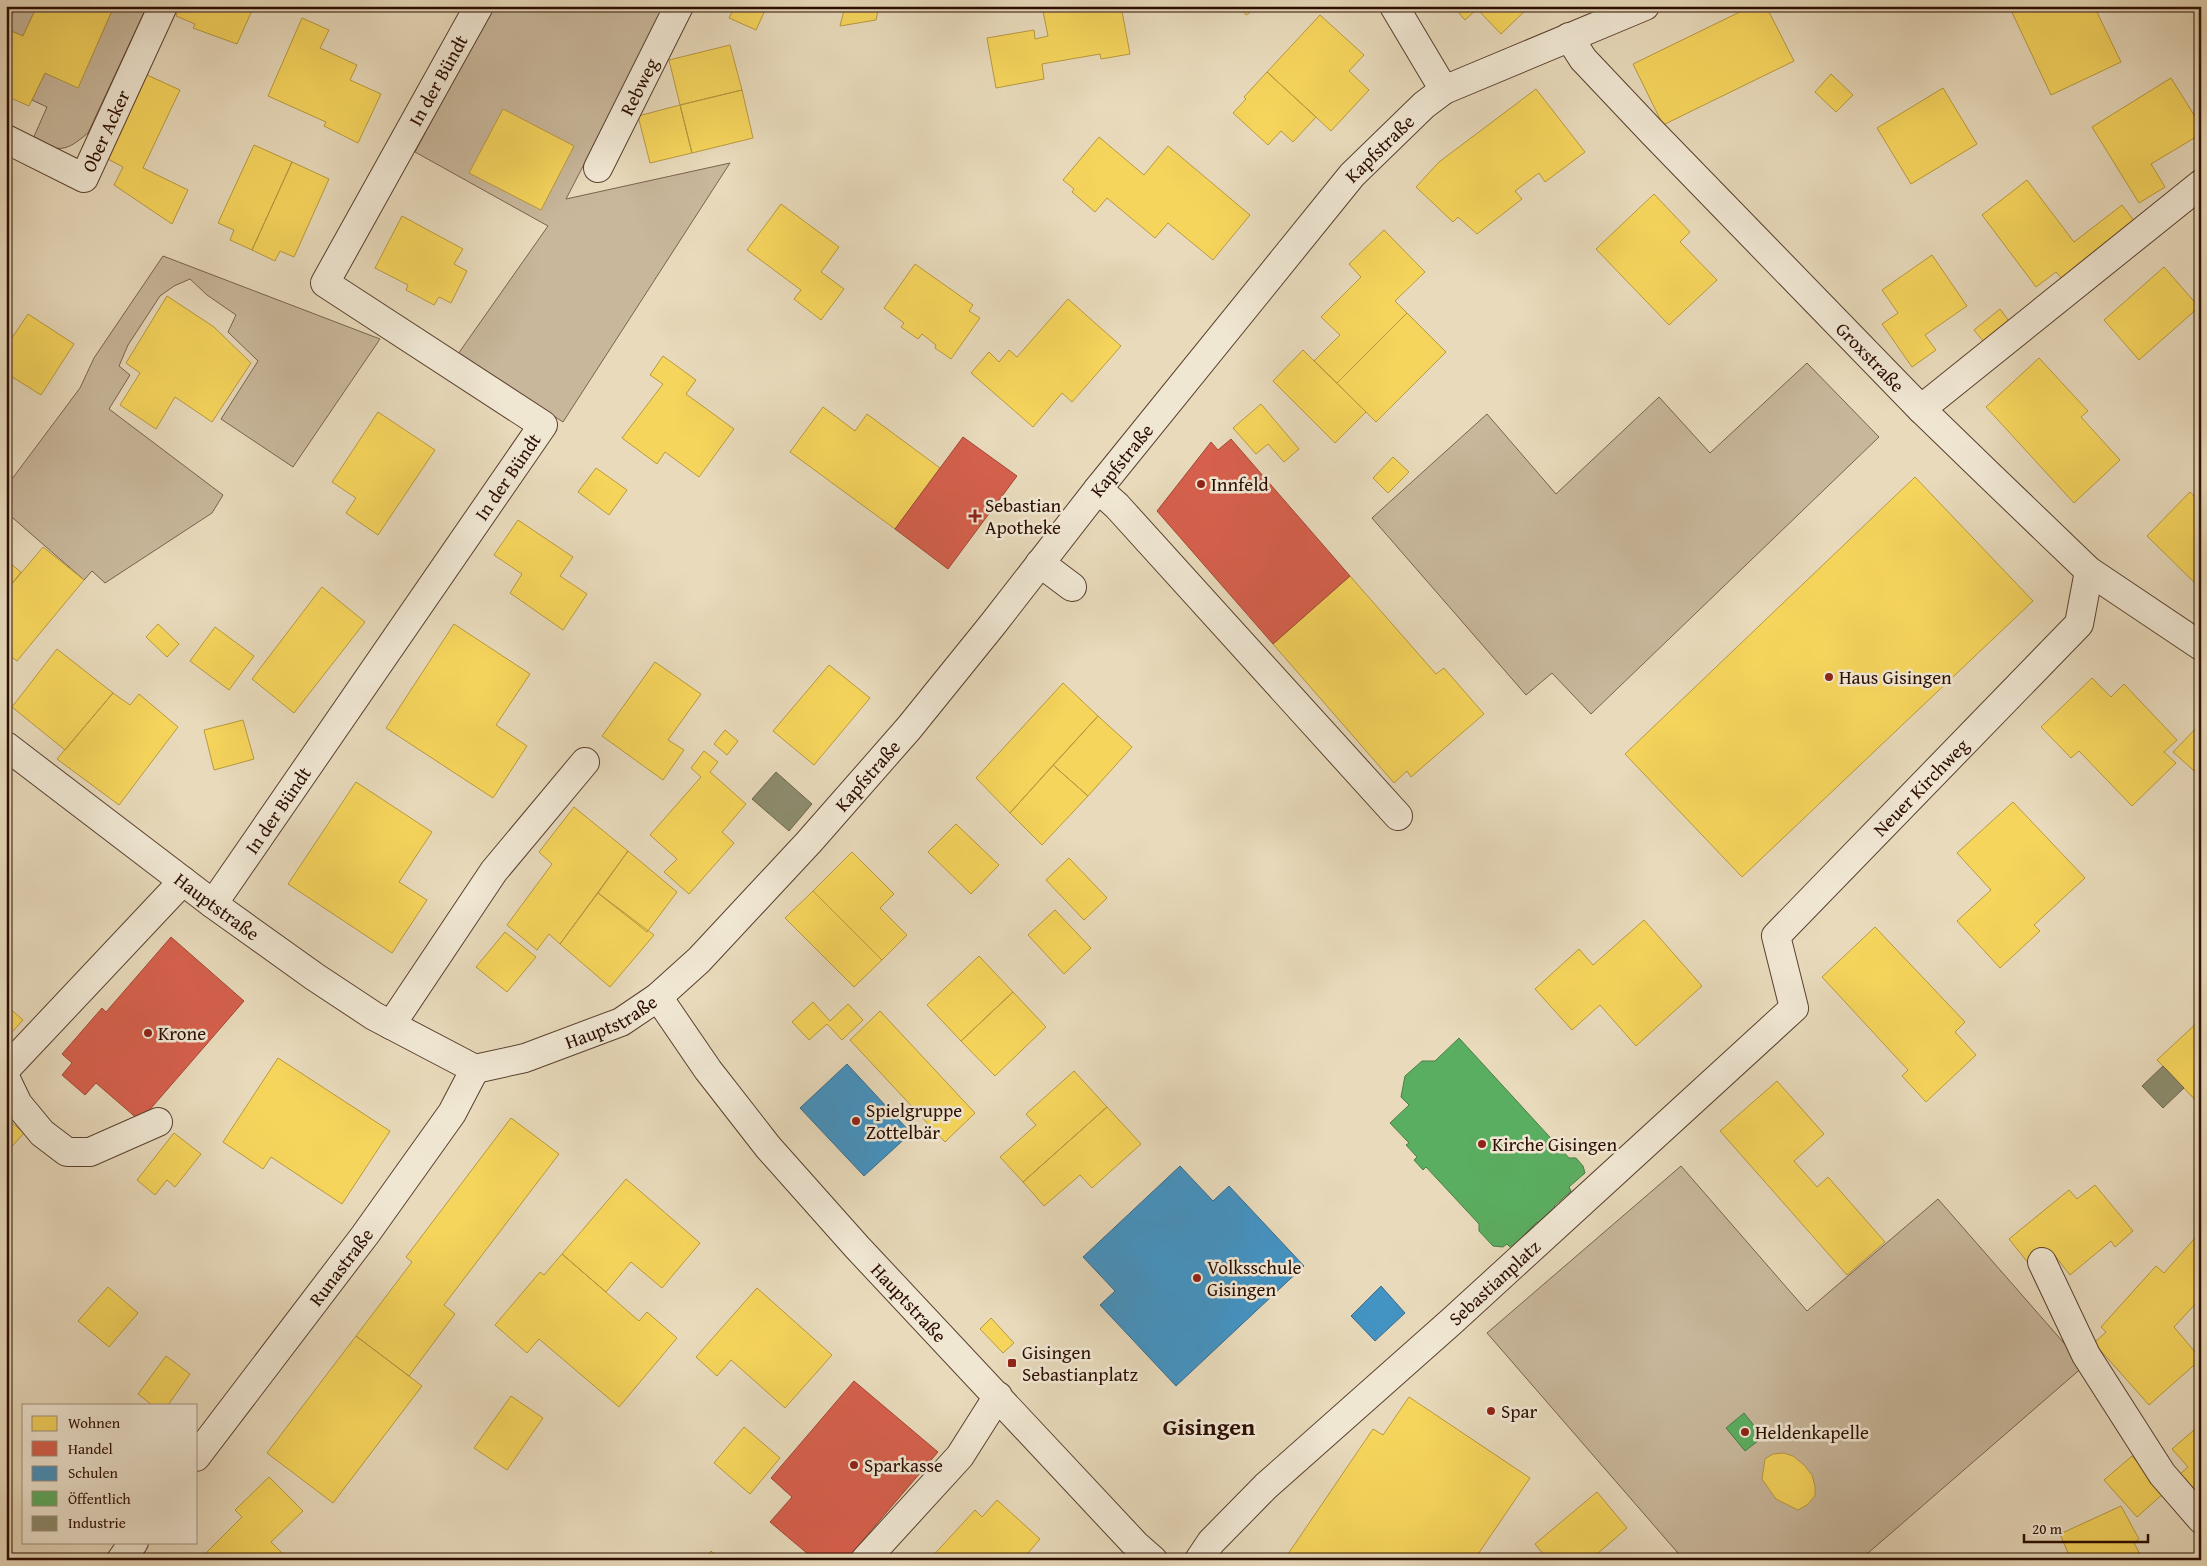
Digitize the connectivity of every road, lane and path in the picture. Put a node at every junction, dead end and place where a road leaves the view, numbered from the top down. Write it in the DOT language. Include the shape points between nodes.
graph roads {
  1 [pos="162,6"];
  2 [pos="479,6"];
  3 [pos="679,6"];
  4 [pos="1394,6"];
  5 [pos="1645,6"];
  6 [pos="1569,37"];
  7 [pos="1444,90"];
  8 [pos="6,139"];
  9 [pos="598,168"];
  10 [pos="2201,184"];
  11 [pos="1921,408"];
  12 [pos="1098,489"];
  13 [pos="1040,562"];
  14 [pos="2089,571"];
  15 [pos="1072,587"];
  16 [pos="2201,646"];
  17 [pos="6,746"];
  18 [pos="585,762"];
  19 [pos="1398,816"];
  20 [pos="183,881"];
  21 [pos="213,904"];
  22 [pos="658,997"];
  23 [pos="1794,1008"];
  24 [pos="391,1025"];
  25 [pos="6,1069"];
  26 [pos="475,1069"];
  27 [pos="6,1079"];
  28 [pos="158,1122"];
  29 [pos="2042,1262"];
  30 [pos="998,1396"];
  31 [pos="198,1454"];
  32 [pos="2201,1519"];
  33 [pos="133,1544"];
  34 [pos="122,1560"];
  35 [pos="865,1560"];
  36 [pos="1153,1560"];
  37 [pos="1199,1560"];
  1 -- 8 [label="street, Ober Acker" via="84,178"];
  2 -- 21 [label="street, In der Bündt" via="325,283 543,425"];
  3 -- 9 [label="street, Rebweg"];
  4 -- 7 [label="street"];
  5 -- 6 [label="street, Kapfstraße"];
  6 -- 7 [label="street, Kapfstraße"];
  6 -- 11 [label="street, Groxstraße" via="1583,60"];
  7 -- 12 [label="street, Kapfstraße" via="1424,105 1352,175"];
  10 -- 11 [label="street"];
  11 -- 14 [label="street, Groxstraße"];
  12 -- 13 [label="street, Kapfstraße"];
  12 -- 19 [label="street" via="1117,506"];
  13 -- 15 [label="street"];
  13 -- 22 [label="street, Kapfstraße" via="909,728 818,832 699,960"];
  14 -- 16 [label="street, Groxstraße"];
  14 -- 23 [label="street, Neuer Kirchweg" via="2079,624 1776,936"];
  17 -- 20 [label="street, Hauptstraße"];
  18 -- 24 [label="street" via="494,871"];
  20 -- 21 [label="street, Hauptstraße"];
  20 -- 25 [label="street"];
  21 -- 24 [label="street, Hauptstraße" via="322,982"];
  22 -- 26 [label="street, Hauptstraße" via="620,1022 525,1058"];
  22 -- 30 [label="street, Hauptstraße" via="708,1070 768,1147"];
  23 -- 37 [label="street, Sebastianplatz" via="1452,1321 1266,1486 1211,1542"];
  24 -- 26 [label="street, Hauptstraße"];
  26 -- 31 [label="street, Runastraße" via="452,1113"];
  27 -- 28 [label="street" via="18,1104 42,1133 67,1152 90,1152"];
  29 -- 32 [label="street" via="2086,1355 2162,1474"];
  30 -- 35 [label="street" via="960,1456"];
  30 -- 36 [label="street, Hauptstraße"];
  33 -- 34 [label="street"];
}
